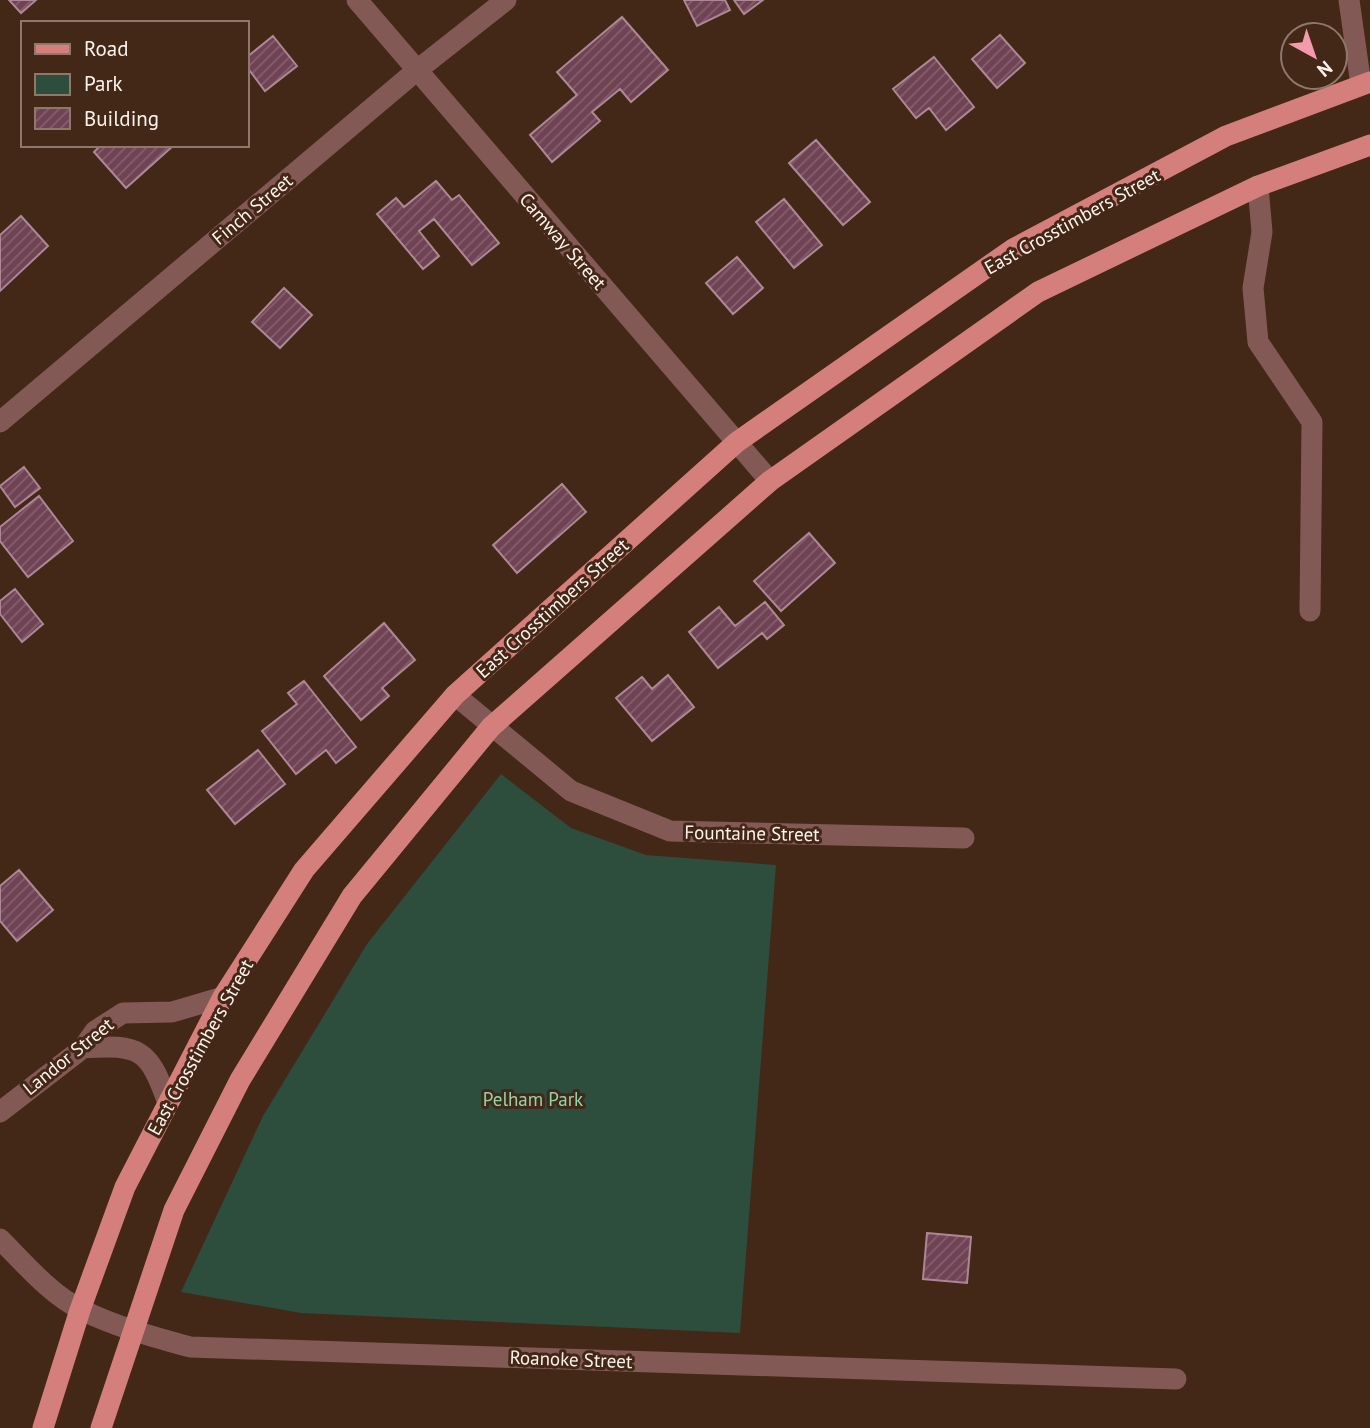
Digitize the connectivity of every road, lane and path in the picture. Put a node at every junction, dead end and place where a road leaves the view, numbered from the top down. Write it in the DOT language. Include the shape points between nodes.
graph roads {
  1 [pos="357,0"];
  2 [pos="506,0"];
  3 [pos="1349,0"];
  4 [pos="416,71"];
  5 [pos="1366,84"];
  6 [pos="1370,145"];
  7 [pos="1258,186"];
  8 [pos="0,422"];
  9 [pos="737,443"];
  10 [pos="770,481"];
  11 [pos="1310,611"];
  12 [pos="455,695"];
  13 [pos="491,727"];
  14 [pos="964,838"];
  15 [pos="223,997"];
  16 [pos="83,1048"];
  17 [pos="168,1103"];
  18 [pos="0,1112"];
  19 [pos="0,1240"];
  20 [pos="80,1310"];
  21 [pos="134,1331"];
  22 [pos="1175,1379"];
  23 [pos="43,1428"];
  24 [pos="101,1428"];
  1 -- 4 [label="street, Camway Street"];
  2 -- 4 [label="street, Finch Street"];
  3 -- 5 [label="street"];
  4 -- 8 [label="street, Finch Street"];
  4 -- 9 [label="street, Camway Street"];
  5 -- 9 [label="main road, East Crosstimbers Street" via="1226,136 1013,249"];
  6 -- 7 [label="main road"];
  7 -- 10 [label="main road" via="1038,292"];
  7 -- 11 [label="street" via="1262,232 1253,288 1258,342 1312,422"];
  9 -- 10 [label="street, Camway Street"];
  9 -- 12 [label="main road, East Crosstimbers Street"];
  10 -- 13 [label="main road"];
  12 -- 13 [label="street, Fountaine Street"];
  12 -- 15 [label="main road, East Crosstimbers Street" via="303,870"];
  13 -- 14 [label="street, Fountaine Street" via="571,791 670,831"];
  13 -- 21 [label="main road" via="352,896 240,1080 174,1210"];
  15 -- 16 [label="street, Landor Street" via="172,1012 123,1013 95,1031"];
  15 -- 17 [label="main road, East Crosstimbers Street"];
  16 -- 17 [label="street" via="120,1045 143,1055 156,1069"];
  16 -- 18 [label="street, Landor Street"];
  17 -- 20 [label="main road, East Crosstimbers Street" via="125,1187"];
  19 -- 20 [label="street, Roanoke Street"];
  20 -- 21 [label="street, Roanoke Street"];
  20 -- 23 [label="main road, East Crosstimbers Street"];
  21 -- 22 [label="street, Roanoke Street" via="190,1347"];
  21 -- 24 [label="main road"];
}
